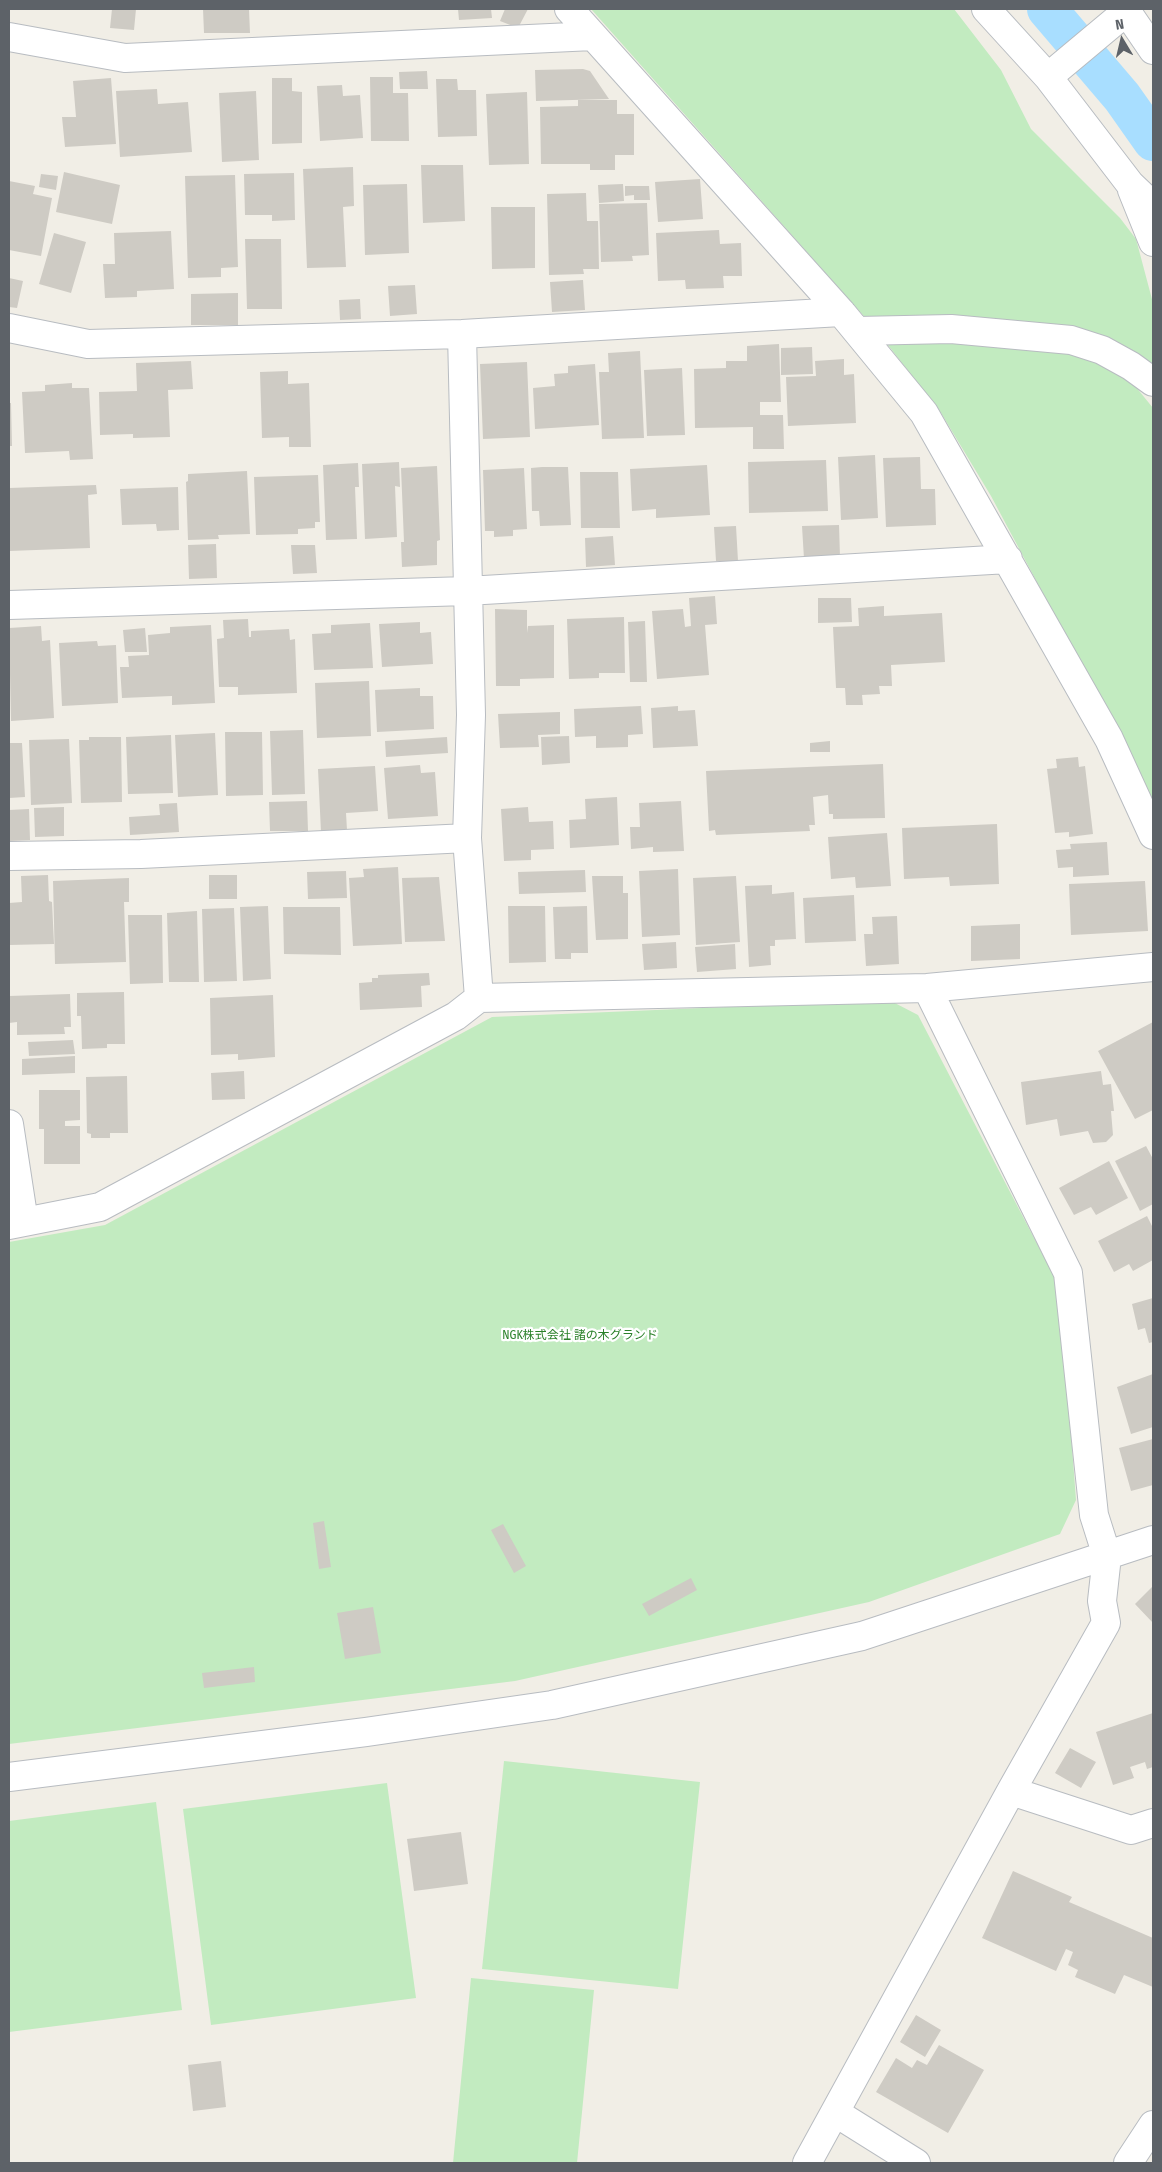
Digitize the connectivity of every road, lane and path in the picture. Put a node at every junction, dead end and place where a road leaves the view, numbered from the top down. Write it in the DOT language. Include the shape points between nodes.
graph roads {
  1 [pos="569,9"];
  2 [pos="986,9"];
  3 [pos="1126,10"];
  4 [pos="593,36"];
  5 [pos="9,37"];
  6 [pos="1153,50"];
  7 [pos="1052,74"];
  8 [pos="1130,184"];
  9 [pos="1153,206"];
  10 [pos="1153,242"];
  11 [pos="850,322"];
  12 [pos="9,328"];
  13 [pos="462,334"];
  14 [pos="1153,382"];
  15 [pos="1008,559"];
  16 [pos="467,591"];
  17 [pos="9,605"];
  18 [pos="1153,835"];
  19 [pos="467,838"];
  20 [pos="9,856"];
  21 [pos="1153,967"];
  22 [pos="927,988"];
  23 [pos="479,998"];
  24 [pos="9,1124"];
  25 [pos="17,1223"];
  26 [pos="1153,1540"];
  27 [pos="1107,1556"];
  28 [pos="9,1777"];
  29 [pos="1011,1791"];
  30 [pos="1153,1823"];
  31 [pos="836,2113"];
  32 [pos="1153,2125"];
  33 [pos="807,2163"];
  34 [pos="916,2163"];
  35 [pos="1128,2163"];
  1 -- 4 [label="street"];
  2 -- 7 [label="street"];
  3 -- 6 [label="street"];
  3 -- 7 [label="street"];
  4 -- 5 [label="street" via="125,58"];
  4 -- 11 [label="street"];
  7 -- 8 [label="street"];
  8 -- 9 [label="street"];
  8 -- 10 [label="street"];
  11 -- 13 [label="street"];
  11 -- 14 [label="street" via="1071,340 1102,350"];
  11 -- 15 [label="street" via="924,413"];
  12 -- 13 [label="street" via="88,344"];
  13 -- 16 [label="street"];
  15 -- 16 [label="street"];
  15 -- 18 [label="street" via="1109,739"];
  16 -- 17 [label="street"];
  16 -- 19 [label="street" via="471,715"];
  19 -- 20 [label="street" via="141,854"];
  19 -- 23 [label="street"];
  21 -- 22 [label="street"];
  22 -- 23 [label="street"];
  22 -- 27 [label="street" via="1068,1273 1094,1515"];
  23 -- 25 [label="street" via="456,1016 100,1207"];
  24 -- 25 [label="street"];
  26 -- 27 [label="street"];
  27 -- 28 [label="street" via="862,1636 552,1705"];
  27 -- 29 [label="street" via="1102,1601 1106,1623"];
  29 -- 30 [label="street" via="1131,1830"];
  29 -- 31 [label="street"];
  31 -- 33 [label="street"];
  31 -- 34 [label="street"];
  32 -- 35 [label="street"];
}
